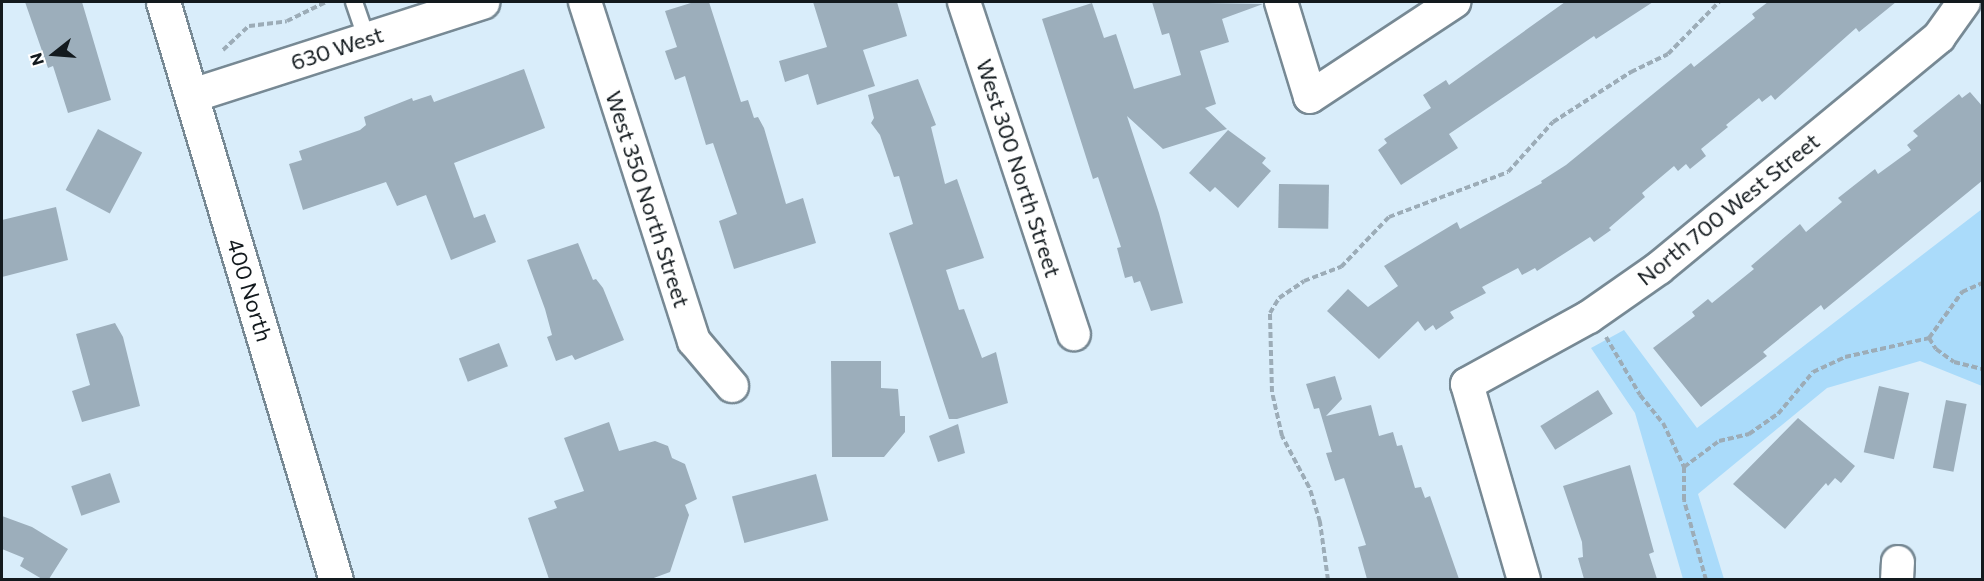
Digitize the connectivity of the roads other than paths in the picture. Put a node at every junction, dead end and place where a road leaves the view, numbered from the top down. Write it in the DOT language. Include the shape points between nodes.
graph roads {
  1 [pos="163,2"];
  2 [pos="354,2"];
  3 [pos="482,2"];
  4 [pos="585,2"];
  5 [pos="964,2"];
  6 [pos="1281,2"];
  7 [pos="1454,2"];
  8 [pos="1964,2"];
  9 [pos="367,39"];
  10 [pos="192,95"];
  11 [pos="1074,334"];
  12 [pos="732,386"];
  13 [pos="336,579"];
  14 [pos="1524,579"];
  1 -- 10 [label="main road, 400 North"];
  2 -- 9 [label="lane"];
  3 -- 9 [label="main road, 630 West"];
  4 -- 12 [label="street, West 350 North Street" via="694,341"];
  5 -- 11 [label="street, West 300 North Street"];
  6 -- 7 [label="street" via="1310,97"];
  8 -- 14 [label="street, North 700 West Street" via="1939,37 1659,268 1592,315 1467,384"];
  9 -- 10 [label="main road, 630 West"];
  10 -- 13 [label="main road, 400 North"];
}
